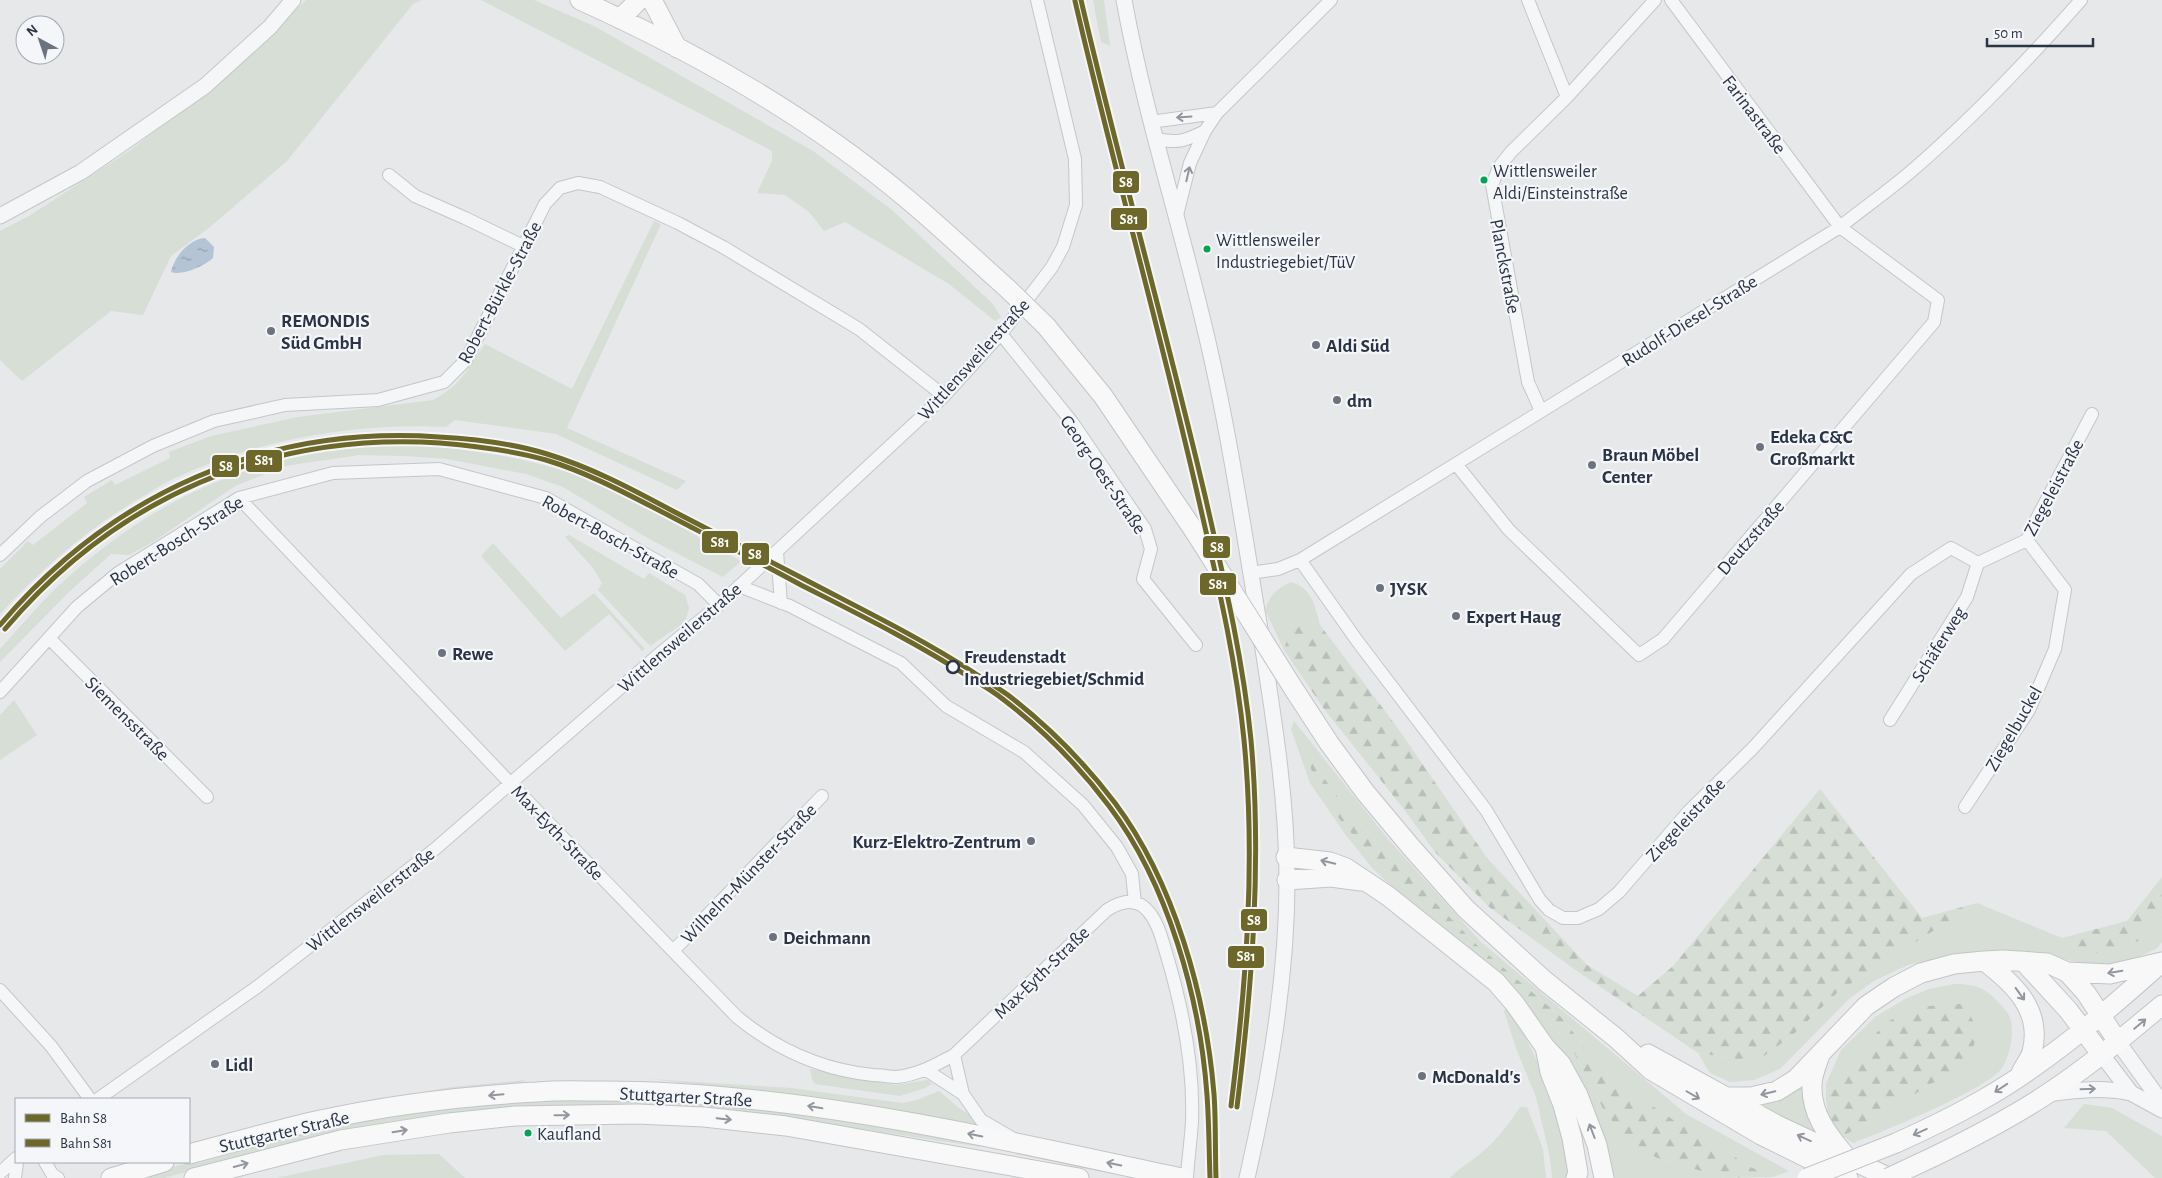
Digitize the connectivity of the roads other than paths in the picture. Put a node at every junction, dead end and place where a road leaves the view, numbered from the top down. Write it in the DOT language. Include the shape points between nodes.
graph roads {
  1 [pos="293,0"];
  2 [pos="580,0"];
  3 [pos="639,0"];
  4 [pos="652,0"];
  5 [pos="1037,0"];
  6 [pos="1124,0"];
  7 [pos="1332,0"];
  8 [pos="1528,0"];
  9 [pos="1655,0"];
  10 [pos="1671,0"];
  11 [pos="2082,0"];
  12 [pos="615,10"];
  13 [pos="677,48"];
  14 [pos="1567,97"];
  15 [pos="1218,113"];
  16 [pos="1150,122"];
  17 [pos="1205,131"];
  18 [pos="1154,139"];
  19 [pos="389,174"];
  20 [pos="0,216"];
  21 [pos="1176,219"];
  22 [pos="1840,227"];
  23 [pos="525,247"];
  24 [pos="1001,334"];
  25 [pos="944,396"];
  26 [pos="1541,411"];
  27 [pos="2092,414"];
  28 [pos="1456,464"];
  29 [pos="239,498"];
  30 [pos="2027,540"];
  31 [pos="776,552"];
  32 [pos="0,555"];
  33 [pos="1300,560"];
  34 [pos="1978,563"];
  35 [pos="1250,572"];
  36 [pos="739,586"];
  37 [pos="782,603"];
  38 [pos="719,605"];
  39 [pos="49,638"];
  40 [pos="1196,645"];
  41 [pos="0,692"];
  42 [pos="1890,720"];
  43 [pos="511,784"];
  44 [pos="822,796"];
  45 [pos="207,797"];
  46 [pos="1965,807"];
  47 [pos="1286,857"];
  48 [pos="1287,880"];
  49 [pos="1365,882"];
  50 [pos="1136,903"];
  51 [pos="673,951"];
  52 [pos="1984,960"];
  53 [pos="2023,961"];
  54 [pos="2162,962"];
  55 [pos="2067,972"];
  56 [pos="0,990"];
  57 [pos="2162,1005"];
  58 [pos="2100,1016"];
  59 [pos="2083,1029"];
  60 [pos="1616,1038"];
  61 [pos="2118,1042"];
  62 [pos="1545,1047"];
  63 [pos="1820,1054"];
  64 [pos="954,1055"];
  65 [pos="2102,1055"];
  66 [pos="926,1070"];
  67 [pos="2020,1075"];
  68 [pos="2130,1093"];
  69 [pos="963,1094"];
  70 [pos="2046,1095"];
  71 [pos="1723,1097"];
  72 [pos="89,1098"];
  73 [pos="99,1098"];
  74 [pos="2162,1102"];
  75 [pos="2162,1110"];
  76 [pos="1023,1144"];
  77 [pos="190,1154"];
  78 [pos="15,1159"];
  79 [pos="1848,1159"];
  80 [pos="17,1163"];
  81 [pos="46,1163"];
  82 [pos="161,1163"];
  83 [pos="0,1172"];
  84 [pos="1605,1177"];
  85 [pos="15,1178"];
  86 [pos="58,1178"];
  87 [pos="111,1178"];
  88 [pos="194,1178"];
  89 [pos="1078,1178"];
  90 [pos="1182,1178"];
  91 [pos="1186,1178"];
  92 [pos="1248,1178"];
  93 [pos="1576,1178"];
  94 [pos="1807,1178"];
  95 [pos="1848,1178"];
  96 [pos="1889,1178"];
  1 -- 20 [label="street" via="270,27 205,86 81,172"];
  2 -- 12 [label="main road"];
  3 -- 12 [label="main road"];
  4 -- 13 [label="main road"];
  5 -- 24 [label="street, Wittlensweilerstraße" via="1075,159 1076,205 1064,247"];
  6 -- 16 [label="street"];
  7 -- 15 [label="street"];
  8 -- 14 [label="street"];
  9 -- 14 [label="street, Planckstraße"];
  10 -- 22 [label="street, Farinastraße"];
  11 -- 22 [label="street, Rudolf-Diesel-Straße" via="1972,116 1914,169"];
  12 -- 13 [label="main road"];
  13 -- 60 [label="main road, bridge" via="769,100 906,197 1046,326 1103,396 1195,532 1329,743 1365,792 1466,909"];
  14 -- 26 [label="street, Planckstraße" via="1511,152 1499,167 1492,185 1528,382"];
  15 -- 16 [label="street, one-way"];
  15 -- 17 [label="street"];
  16 -- 18 [label="street"];
  17 -- 18 [label="street" via="1175,143"];
  21 -- 17 [label="street, one-way" via="1190,163"];
  18 -- 21 [label="street"];
  19 -- 23 [label="street" via="415,196"];
  21 -- 35 [label="street" via="1215,373"];
  22 -- 26 [label="street, Rudolf-Diesel-Straße"];
  22 -- 28 [label="street, Deutzstraße" via="1938,300 1934,322 1663,639 1639,655 1509,530"];
  23 -- 25 [label="street, Robert-Bürkle-Straße" via="545,204 560,188 578,183 600,187 708,239 792,288 859,329"];
  23 -- 32 [label="street, Robert-Bürkle-Straße" via="466,360 444,382 378,400 285,405 214,421 153,446 88,481 40,517"];
  24 -- 25 [label="street, Wittlensweilerstraße"];
  24 -- 40 [label="street, Georg-Oest-Straße" via="1072,422 1145,529 1151,550 1143,579"];
  25 -- 31 [label="street, Wittlensweilerstraße"];
  26 -- 28 [label="street, Rudolf-Diesel-Straße"];
  27 -- 30 [label="street, Ziegeleistraße"];
  28 -- 33 [label="street, Rudolf-Diesel-Straße"];
  29 -- 38 [label="street, Robert-Bosch-Straße" via="334,473 439,469 546,498 698,584"];
  29 -- 39 [label="street, Robert-Bosch-Straße" via="118,573 77,607"];
  29 -- 43 [label="street, Max-Eyth-Straße"];
  30 -- 34 [label="street, Ziegeleistraße"];
  30 -- 46 [label="street, Ziegelbuckel" via="2065,590 2055,649 2029,710"];
  31 -- 36 [label="street, Wittlensweilerstraße"];
  31 -- 37 [label="street"];
  33 -- 34 [label="street, Ziegeleistraße" via="1486,810 1540,900 1563,918 1578,918 1599,909 1619,892 1689,810 1753,748 1910,574 1951,548"];
  33 -- 35 [label="street, Rudolf-Diesel-Straße" via="1278,569"];
  34 -- 42 [label="street, Schäferweg" via="1967,597"];
  35 -- 47 [label="street" via="1277,740"];
  36 -- 37 [label="street"];
  36 -- 38 [label="street, Wittlensweilerstraße"];
  37 -- 50 [label="street" via="901,663 946,706 1024,752 1047,771 1083,805 1117,847 1132,874"];
  38 -- 43 [label="street, Wittlensweilerstraße"];
  39 -- 41 [label="street, Robert-Bosch-Straße"];
  39 -- 45 [label="street, Siemensstraße"];
  43 -- 51 [label="street, Max-Eyth-Straße"];
  43 -- 73 [label="street, Wittlensweilerstraße" via="434,849 257,987"];
  44 -- 51 [label="street, Wilhelm-Münster-Straße"];
  47 -- 48 [label="street"];
  49 -- 47 [label="main road, one-way" via="1346,868 1330,862"];
  48 -- 49 [label="main road" via="1330,877"];
  48 -- 92 [label="street" via="1284,952 1272,1049"];
  49 -- 62 [label="main road" via="1388,896 1496,982"];
  50 -- 64 [label="street, Max-Eyth-Straße" via="1120,903 1106,910"];
  50 -- 91 [label="street" via="1150,915 1162,941 1178,994 1188,1044 1192,1121"];
  51 -- 66 [label="street, Max-Eyth-Straße" via="737,1016 782,1048 816,1062 858,1073 895,1077"];
  52 -- 53 [label="main road"];
  52 -- 63 [label="main road" via="1954,964 1894,987 1866,1006"];
  52 -- 67 [label="main road, one-way" via="2020,992 2030,1011 2032,1052"];
  53 -- 55 [label="main road" via="2047,963"];
  53 -- 59 [label="main road"];
  54 -- 55 [label="main road, one-way" via="2110,974"];
  54 -- 58 [label="main road"];
  55 -- 58 [label="main road"];
  56 -- 72 [label="street" via="51,1046"];
  61 -- 57 [label="main road, one-way"];
  58 -- 59 [label="main road"];
  58 -- 61 [label="main road"];
  59 -- 65 [label="main road"];
  59 -- 67 [label="main road"];
  60 -- 71 [label="main road"];
  60 -- 95 [label="main road, one-way" via="1651,1070 1689,1093 1761,1135"];
  61 -- 65 [label="main road"];
  61 -- 74 [label="street"];
  84 -- 62 [label="main road, one-way" via="1578,1095 1561,1064"];
  62 -- 93 [label="main road" via="1572,1138"];
  63 -- 71 [label="main road, one-way" via="1796,1078 1776,1091 1751,1097"];
  63 -- 79 [label="main road" via="1812,1084 1815,1112 1827,1134"];
  64 -- 66 [label="street, Max-Eyth-Straße"];
  64 -- 69 [label="street"];
  65 -- 68 [label="street"];
  65 -- 70 [label="main road"];
  66 -- 69 [label="street"];
  67 -- 94 [label="main road, one-way, bridge" via="1944,1121"];
  70 -- 68 [label="street, one-way" via="2085,1088"];
  68 -- 75 [label="street"];
  69 -- 76 [label="street" via="981,1120"];
  70 -- 96 [label="main road, bridge" via="1980,1134"];
  79 -- 71 [label="main road, one-way"];
  76 -- 77 [label="main road, Stuttgarter Straße, one-way" via="780,1102 636,1091 539,1091 439,1100 318,1121"];
  90 -- 76 [label="main road, Stuttgarter Straße, one-way"];
  78 -- 83 [label="street"];
  79 -- 96 [label="main road"];
  80 -- 85 [label="street"];
  81 -- 86 [label="street"];
  82 -- 87 [label="main road"];
  88 -- 89 [label="main road, Stuttgarter Straße, one-way" via="341,1140 449,1123 515,1116 637,1114 786,1126"];
}
